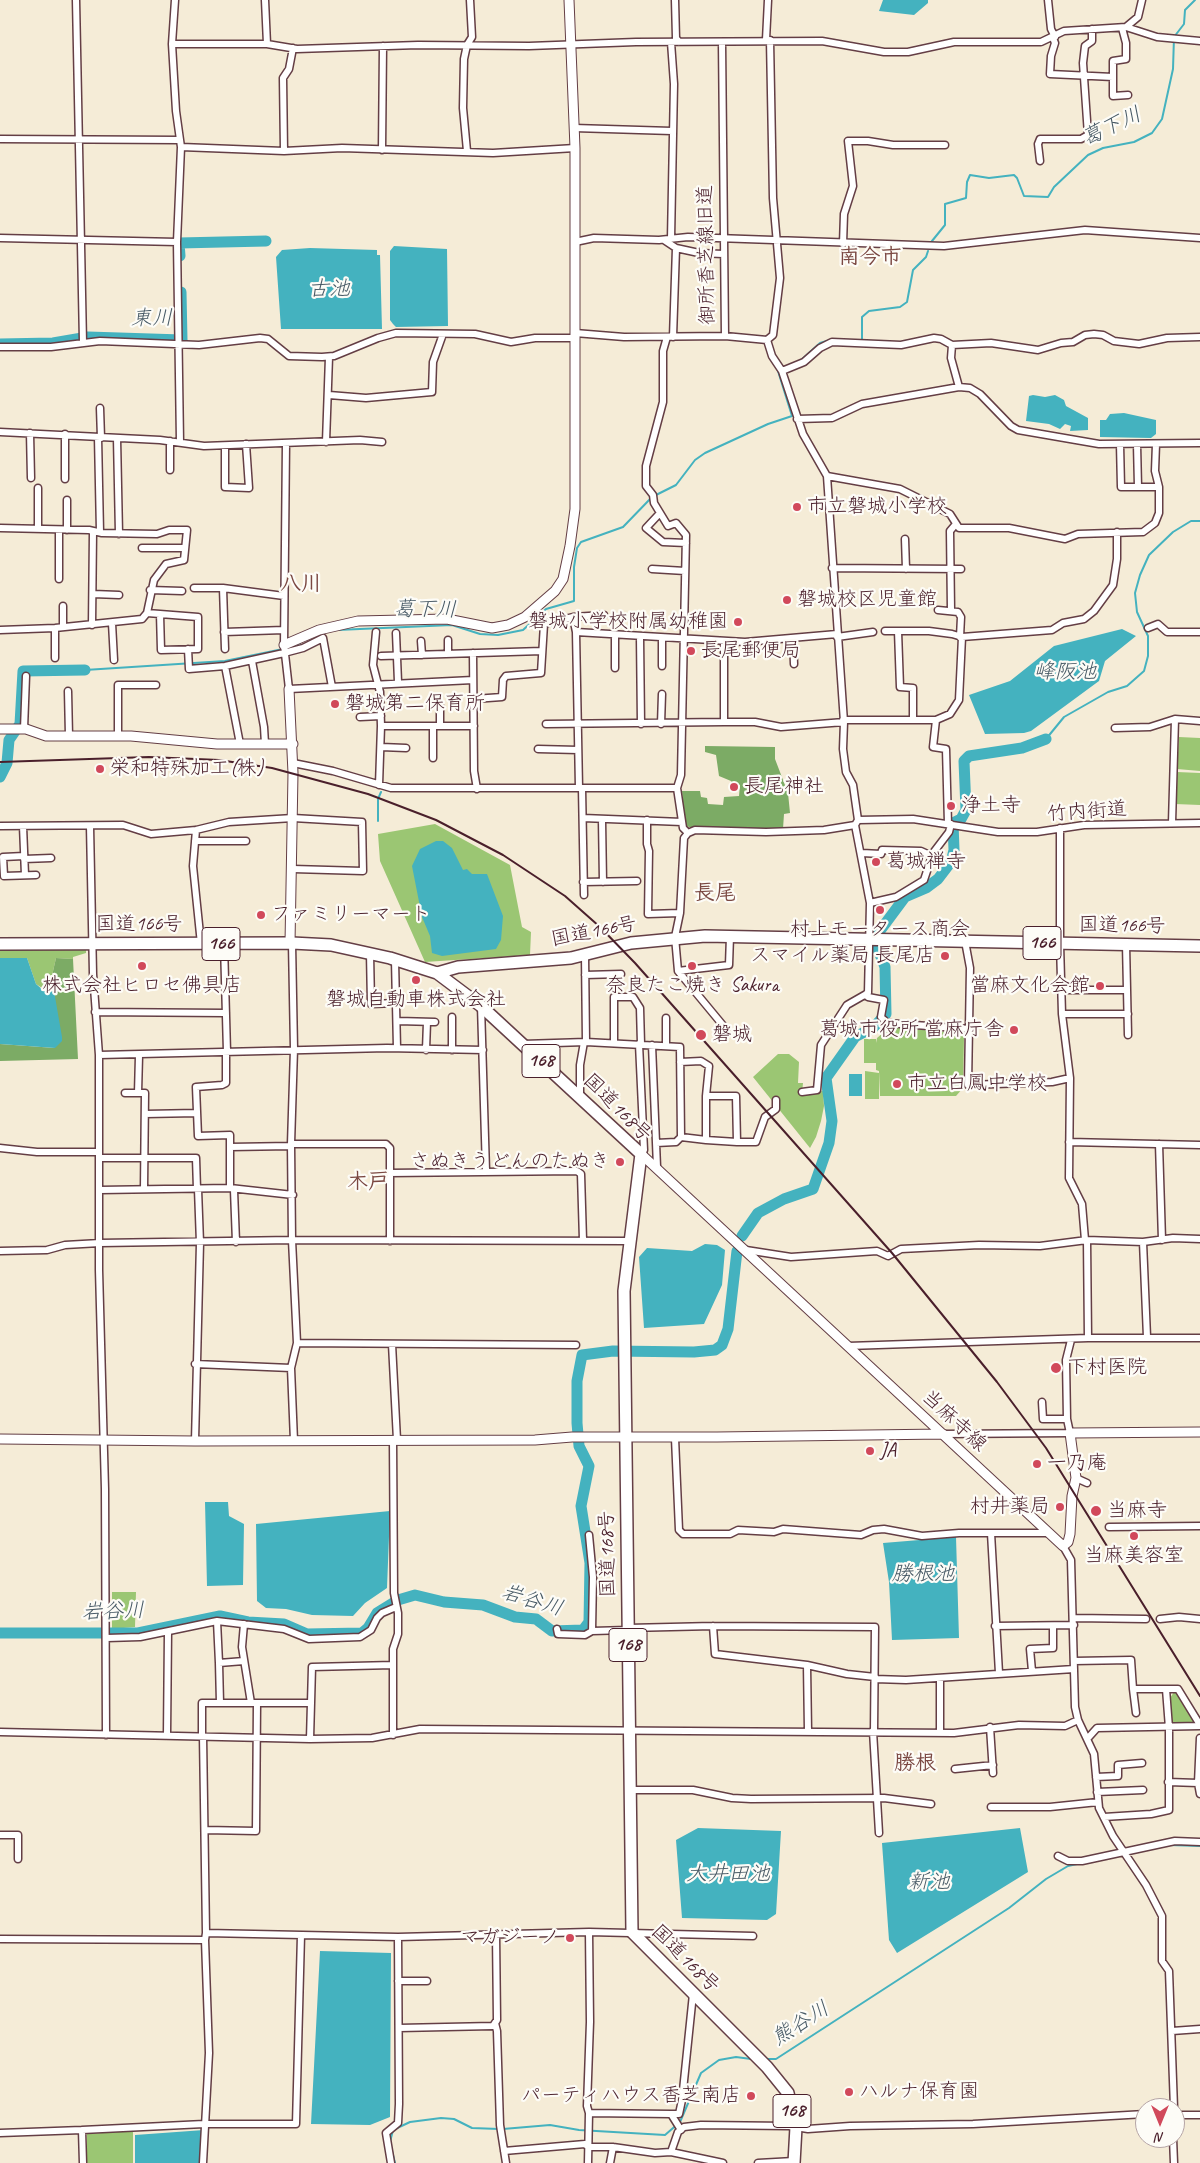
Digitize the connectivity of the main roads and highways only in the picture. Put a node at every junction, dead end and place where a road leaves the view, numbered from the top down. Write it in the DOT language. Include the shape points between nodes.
graph roads {
  1 [pos="0,944"];
  2 [pos="1200,946"];
  3 [pos="437,973"];
  4 [pos="794,2162"];
  1 -- 3 [label="highway, 国道166号 / 166" via="331,945"];
  2 -- 3 [label="highway, 国道166号 / 166" via="884,938 675,937 631,943 585,955"];
  3 -- 4 [label="highway, 国道168号 / 168" via="481,1006 641,1154 624,1291 632,1932 767,2067 788,2093 796,2127"];
}
